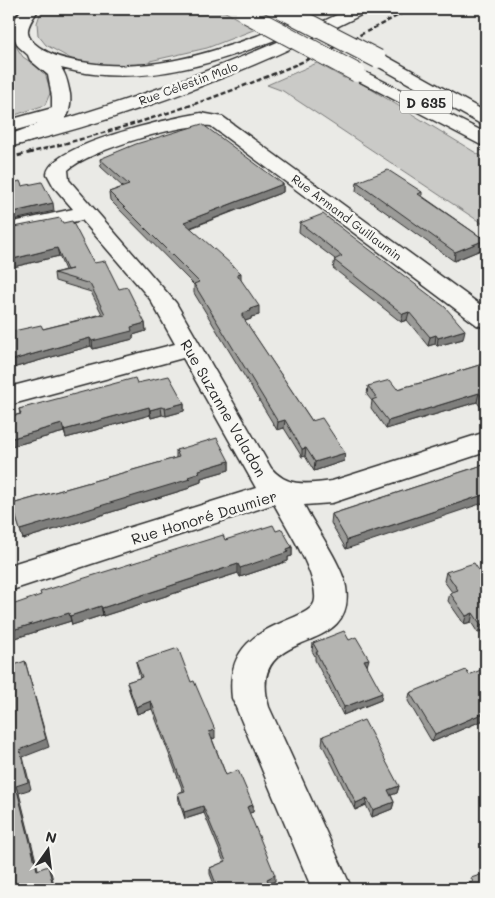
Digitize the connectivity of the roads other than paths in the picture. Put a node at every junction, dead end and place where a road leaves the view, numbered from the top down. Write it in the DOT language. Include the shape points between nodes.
graph roads {
  1 [pos="31,9"];
  2 [pos="281,9"];
  3 [pos="332,9"];
  4 [pos="361,9"];
  5 [pos="245,10"];
  6 [pos="300,16"];
  7 [pos="26,44"];
  8 [pos="372,64"];
  9 [pos="60,112"];
  10 [pos="486,118"];
  11 [pos="206,119"];
  12 [pos="10,136"];
  13 [pos="486,139"];
  14 [pos="86,213"];
  15 [pos="9,229"];
  16 [pos="486,320"];
  17 [pos="190,348"];
  18 [pos="9,396"];
  19 [pos="486,442"];
  20 [pos="282,492"];
  21 [pos="9,578"];
  22 [pos="332,889"];
  1 -- 7 [label="main road" via="24,16 20,28 20,36"];
  2 -- 8 [label="main road, D 635, bridge"];
  3 -- 6 [label="main road, Rue Célestin Malo"];
  4 -- 12 [label="main road, Rue Célestin Malo" via="218,72 91,118"];
  5 -- 8 [label="main road, bridge"];
  6 -- 7 [label="main road" via="199,62 145,71 74,67 48,58"];
  6 -- 8 [label="main road"];
  6 -- 9 [label="main road, Rue Célestin Malo" via="201,67"];
  7 -- 9 [label="main road" via="56,73 62,105"];
  8 -- 10 [label="main road, D 635"];
  8 -- 13 [label="main road"];
  9 -- 12 [label="main road, Rue Célestin Malo"];
  11 -- 14 [label="main road, Rue Suzanne Valadon" via="182,122 81,153 63,162 57,171 58,179"];
  11 -- 16 [label="main road, Rue Armand Guillaumin" via="224,125"];
  14 -- 15 [label="main road"];
  14 -- 17 [label="main road, Rue Suzanne Valadon" via="158,294"];
  17 -- 18 [label="main road"];
  17 -- 20 [label="main road, Rue Suzanne Valadon" via="261,475 270,486"];
  19 -- 20 [label="main road, Rue Honoré Daumier" via="332,492 309,495"];
  20 -- 21 [label="main road, Rue Honoré Daumier"];
  20 -- 22 [label="main road, Rue Suzanne Valadon" via="328,578 331,596 326,613 320,620 263,648 252,665 247,686 252,708"];
}
